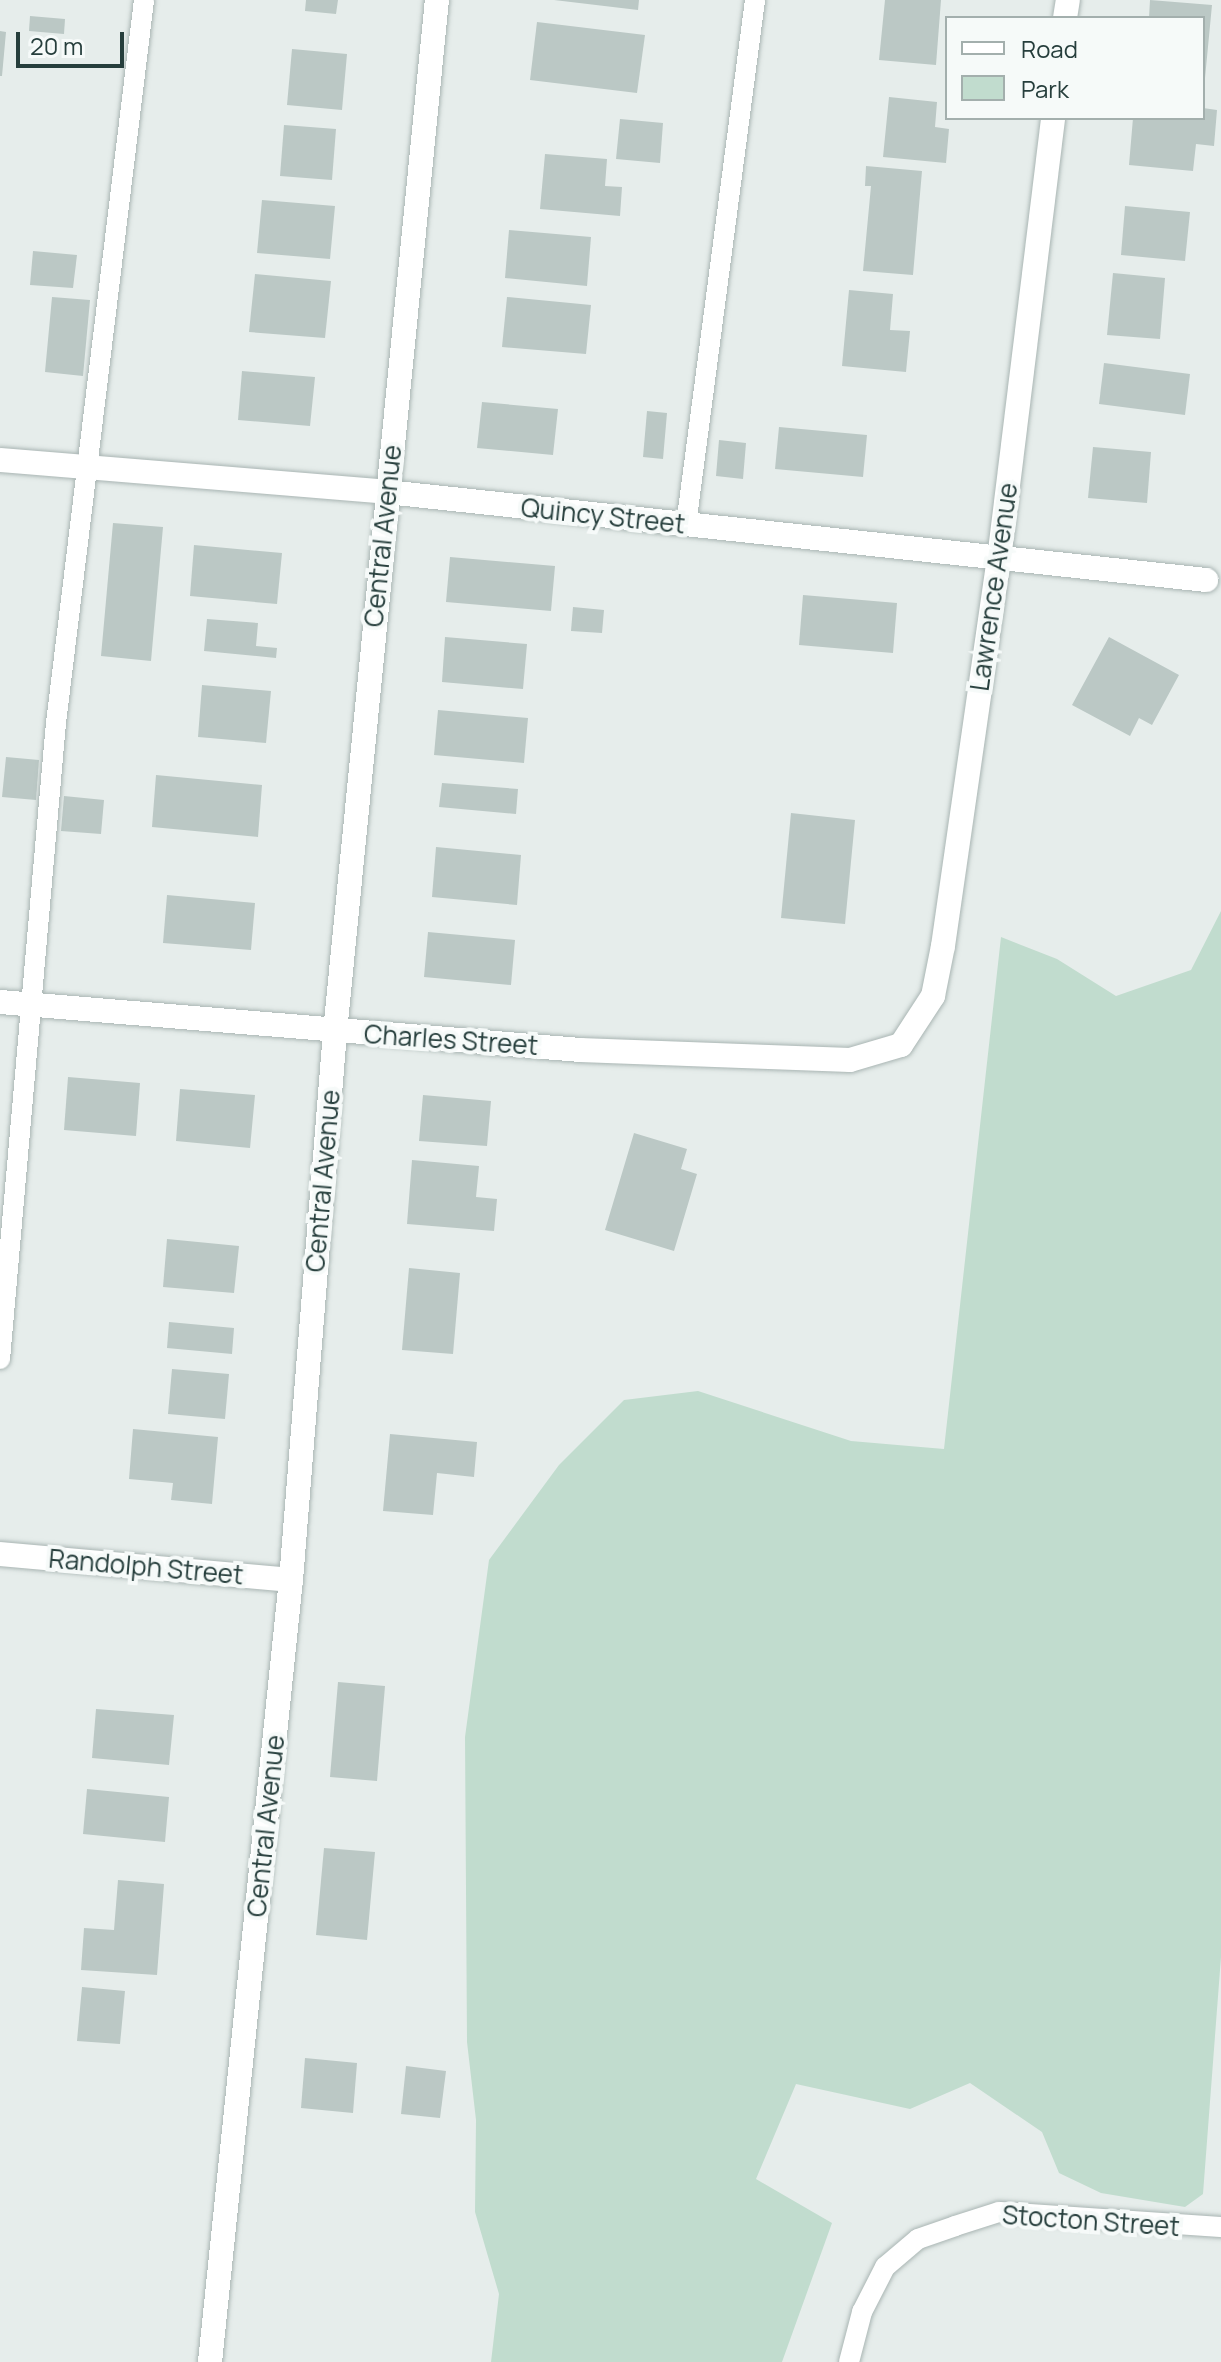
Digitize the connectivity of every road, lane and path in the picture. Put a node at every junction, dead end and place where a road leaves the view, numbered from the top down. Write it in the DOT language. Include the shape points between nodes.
graph roads {
  1 [pos="144,0"];
  2 [pos="437,0"];
  3 [pos="755,0"];
  4 [pos="1053,120"];
  5 [pos="0,460"];
  6 [pos="91,467"];
  7 [pos="387,492"];
  8 [pos="686,525"];
  9 [pos="999,559"];
  10 [pos="1214,578"];
  11 [pos="0,1002"];
  12 [pos="35,1005"];
  13 [pos="335,1032"];
  14 [pos="901,1045"];
  15 [pos="0,1359"];
  16 [pos="0,1554"];
  17 [pos="291,1580"];
  18 [pos="1221,2227"];
  19 [pos="210,2362"];
  20 [pos="849,2362"];
  1 -- 6 [label="lane"];
  2 -- 7 [label="street, Central Avenue"];
  3 -- 8 [label="lane"];
  4 -- 9 [label="street, Lawrence Avenue"];
  5 -- 6 [label="street, Quincy Street"];
  6 -- 7 [label="street, Quincy Street"];
  6 -- 12 [label="lane" via="56,723"];
  7 -- 8 [label="street, Quincy Street"];
  7 -- 13 [label="street, Central Avenue"];
  8 -- 9 [label="street, Quincy Street"];
  9 -- 10 [label="street, Quincy Street"];
  9 -- 14 [label="street, Lawrence Avenue" via="933,996"];
  11 -- 12 [label="street, Charles Street"];
  12 -- 13 [label="street, Charles Street"];
  12 -- 15 [label="lane"];
  13 -- 14 [label="street, Charles Street" via="580,1050 850,1060"];
  13 -- 17 [label="street, Central Avenue"];
  16 -- 17 [label="street, Randolph Street"];
  17 -- 19 [label="street, Central Avenue"];
  18 -- 20 [label="lane, Stocton Street" via="999,2212 918,2239 885,2267 862,2312"];
}
